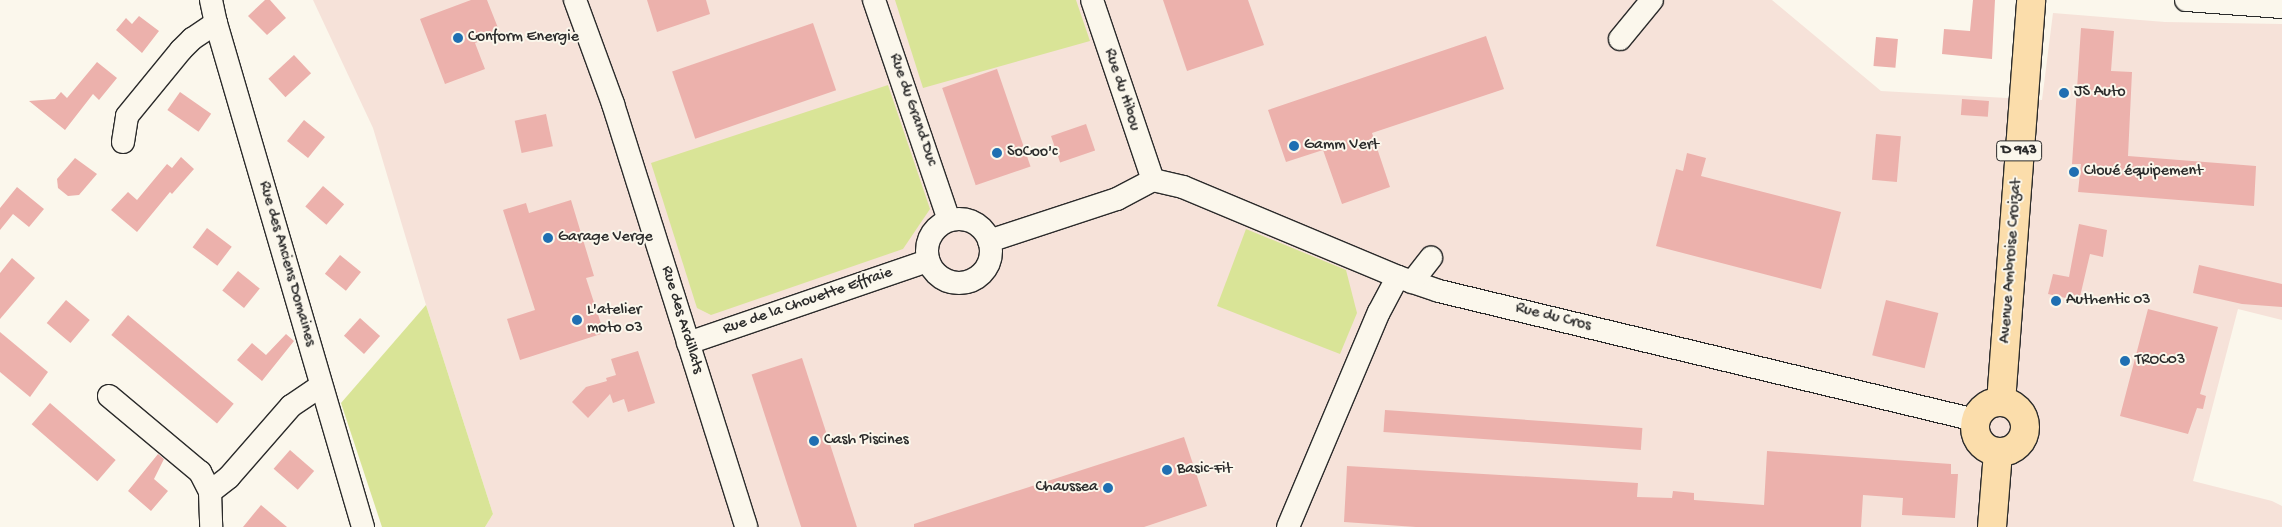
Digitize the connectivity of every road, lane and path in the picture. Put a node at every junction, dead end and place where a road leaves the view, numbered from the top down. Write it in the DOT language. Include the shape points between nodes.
graph roads {
  1 [pos="211,0"];
  2 [pos="575,0"];
  3 [pos="874,0"];
  4 [pos="1092,0"];
  5 [pos="1652,0"];
  6 [pos="2031,0"];
  7 [pos="2186,0"];
  8 [pos="2282,7"];
  9 [pos="216,23"];
  10 [pos="1620,39"];
  11 [pos="123,142"];
  12 [pos="1153,180"];
  13 [pos="949,220"];
  14 [pos="989,242"];
  15 [pos="1431,258"];
  16 [pos="928,261"];
  17 [pos="1405,280"];
  18 [pos="688,343"];
  19 [pos="321,386"];
  20 [pos="109,396"];
  21 [pos="2001,402"];
  22 [pos="1975,420"];
  23 [pos="1998,452"];
  24 [pos="210,492"];
  25 [pos="211,527"];
  26 [pos="363,527"];
  27 [pos="746,527"];
  28 [pos="1288,527"];
  29 [pos="1992,527"];
  1 -- 9 [label="street, Rue des Anciens Domaines"];
  2 -- 18 [label="street, Rue des Ardillats" via="614,104"];
  3 -- 13 [label="street, Rue du Grand Duc"];
  4 -- 12 [label="street, Rue du Hibou"];
  5 -- 10 [label="street"];
  6 -- 21 [label="main road, Avenue Ambroise Croizat / D 943"];
  7 -- 8 [label="street"];
  9 -- 11 [label="street" via="181,50 127,116"];
  9 -- 19 [label="street, Rue des Anciens Domaines"];
  12 -- 14 [label="street" via="1117,199"];
  12 -- 17 [label="street, Rue du Cros" via="1183,187"];
  13 -- 14 [label="street" via="959,219 978,225"];
  13 -- 16 [label="street" via="936,228 928,241"];
  14 -- 16 [label="street" via="989,261 985,270 969,282 949,282 932,270"];
  15 -- 17 [label="street"];
  16 -- 18 [label="street, Rue de la Chouette Effraie"];
  17 -- 22 [label="street, Rue du Cros" via="1439,291"];
  17 -- 28 [label="street" via="1378,312"];
  18 -- 27 [label="street, Rue des Ardillats"];
  19 -- 24 [label="street" via="291,406 229,477"];
  19 -- 26 [label="street, Rue des Anciens Domaines"];
  20 -- 24 [label="street" via="200,472"];
  21 -- 22 [label="main road" via="1985,406"];
  21 -- 23 [label="main road" via="2009,403 2022,414 2025,430 2013,449"];
  22 -- 23 [label="main road" via="1979,441"];
  23 -- 29 [label="main road"];
  24 -- 25 [label="street"];
}
